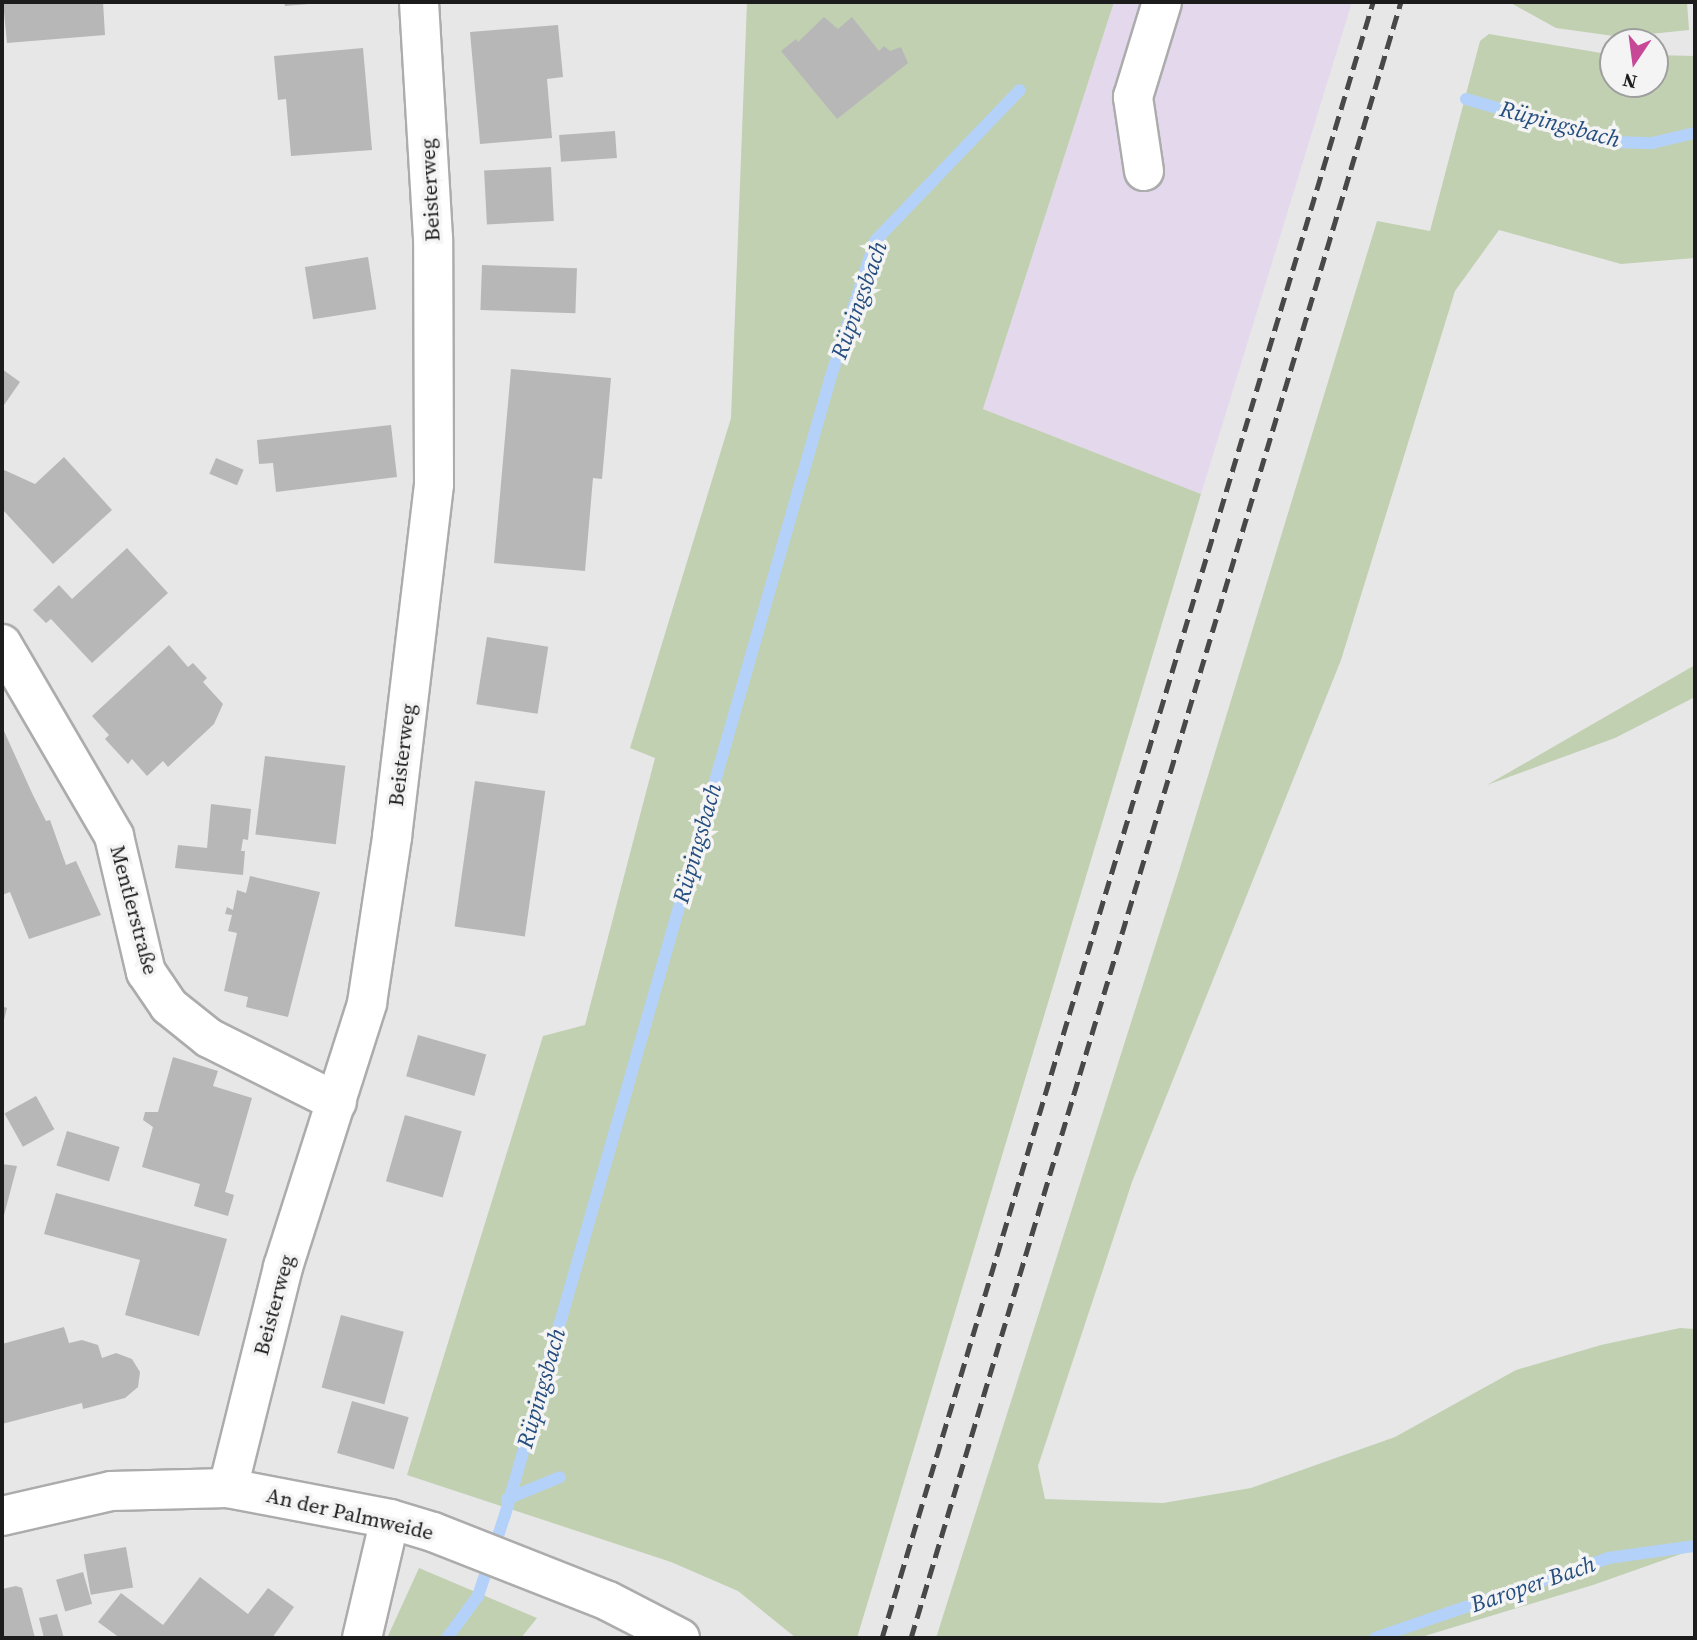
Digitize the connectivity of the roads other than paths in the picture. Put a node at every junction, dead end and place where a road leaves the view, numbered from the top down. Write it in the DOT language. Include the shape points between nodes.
graph roads {
  1 [pos="419,2"];
  2 [pos="1162,2"];
  3 [pos="1144,171"];
  4 [pos="2,644"];
  5 [pos="337,1102"];
  6 [pos="228,1488"];
  7 [pos="2,1516"];
  8 [pos="390,1519"];
  9 [pos="362,1638"];
  10 [pos="680,1638"];
  1 -- 5 [label="street, Beisterweg" via="433,238 434,484 392,837 367,1003"];
  2 -- 3 [label="street" via="1133,97"];
  4 -- 5 [label="street, Mentlerstraße" via="114,836 145,972 169,1006 209,1038"];
  5 -- 6 [label="street, Beisterweg" via="283,1267"];
  6 -- 7 [label="street, An der Palmweide" via="111,1491"];
  6 -- 8 [label="street, An der Palmweide"];
  8 -- 9 [label="street"];
  8 -- 10 [label="street, An der Palmweide" via="550,1576"];
}
